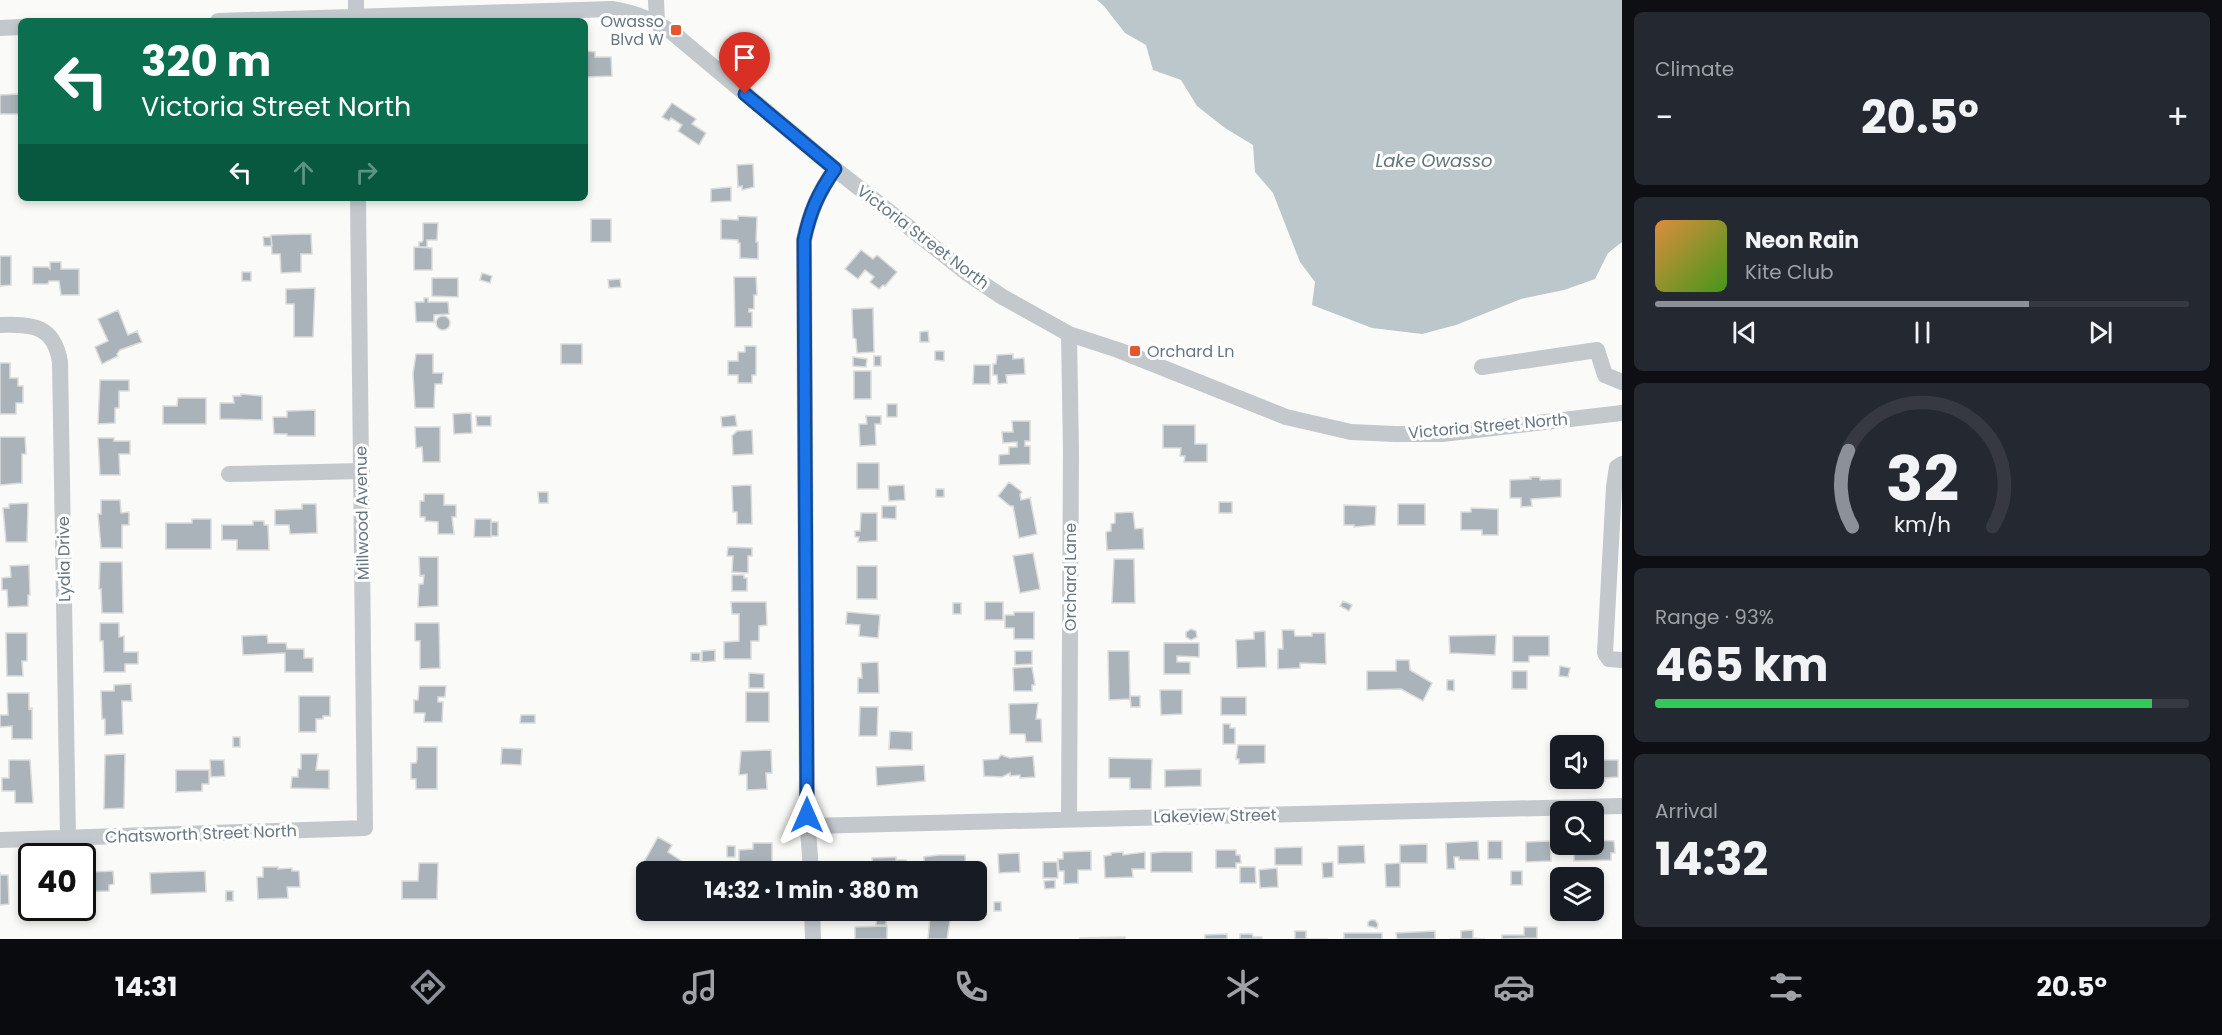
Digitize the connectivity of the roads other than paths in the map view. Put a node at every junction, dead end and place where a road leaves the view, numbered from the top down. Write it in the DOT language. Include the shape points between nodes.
graph roads {
  1 [pos="656,0"];
  2 [pos="356,13"];
  3 [pos="270,18"];
  4 [pos="657,22"];
  5 [pos="18,27"];
  6 [pos="0,28"];
  7 [pos="835,169"];
  8 [pos="358,201"];
  9 [pos="0,326"];
  10 [pos="1069,334"];
  11 [pos="1482,367"];
  12 [pos="1622,382"];
  13 [pos="1622,413"];
  14 [pos="1622,464"];
  15 [pos="362,471"];
  16 [pos="229,474"];
  17 [pos="1622,660"];
  18 [pos="1622,806"];
  19 [pos="1069,819"];
  20 [pos="809,826"];
  21 [pos="365,828"];
  22 [pos="68,838"];
  23 [pos="0,840"];
  24 [pos="811,861"];
  25 [pos="812,921"];
  26 [pos="813,939"];
  1 -- 4 [label="street"];
  2 -- 3 [label="street, Victoria Street North"];
  2 -- 4 [label="street, Victoria Street North" via="612,9"];
  4 -- 7 [label="street, Victoria Street North"];
  5 -- 6 [label="street"];
  7 -- 10 [label="street, Victoria Street North" via="967,273"];
  7 -- 20 [label="street" via="819,192 804,240"];
  8 -- 15 [label="street, Millwood Avenue"];
  9 -- 22 [label="street, Lydia Drive" via="34,326 44,331 58,349 60,362"];
  10 -- 13 [label="street, Victoria Street North" via="1286,417 1352,432 1442,434"];
  10 -- 19 [label="street, Orchard Lane"];
  11 -- 12 [label="street" via="1597,350 1605,375"];
  14 -- 17 [label="street" via="1617,467 1614,487 1605,653 1609,659"];
  15 -- 16 [label="street"];
  15 -- 21 [label="street, Millwood Avenue"];
  18 -- 19 [label="street, Lakeview Street"];
  19 -- 20 [label="street, Lakeview Street"];
  20 -- 24 [label="street"];
  21 -- 22 [label="street, Chatsworth Street North"];
  22 -- 23 [label="street, Chatsworth Street North"];
  25 -- 26 [label="street"];
}
